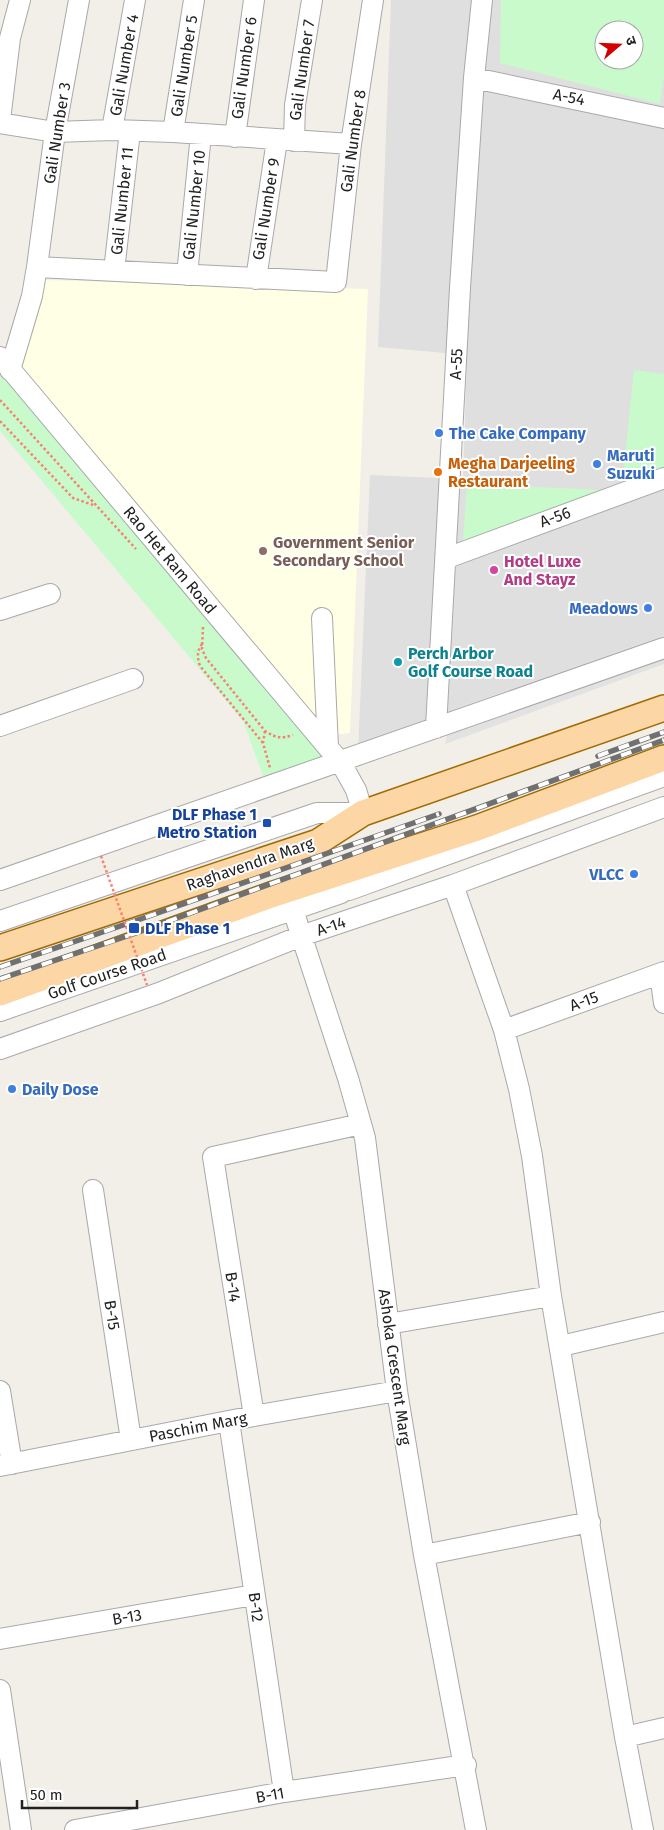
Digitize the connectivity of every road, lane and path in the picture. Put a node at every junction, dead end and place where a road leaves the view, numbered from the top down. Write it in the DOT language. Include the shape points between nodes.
graph roads {
  1 [pos="20,0"];
  2 [pos="79,0"];
  3 [pos="135,0"];
  4 [pos="194,0"];
  5 [pos="254,0"];
  6 [pos="312,0"];
  7 [pos="373,0"];
  8 [pos="482,0"];
  9 [pos="474,78"];
  10 [pos="664,118"];
  11 [pos="0,122"];
  12 [pos="121,131"];
  13 [pos="55,132"];
  14 [pos="174,132"];
  15 [pos="201,134"];
  16 [pos="235,137"];
  17 [pos="286,140"];
  18 [pos="351,144"];
  19 [pos="37,267"];
  20 [pos="114,271"];
  21 [pos="187,276"];
  22 [pos="256,279"];
  23 [pos="5,364"];
  24 [pos="0,400"];
  25 [pos="0,421"];
  26 [pos="664,478"];
  27 [pos="94,506"];
  28 [pos="142,555"];
  29 [pos="447,558"];
  30 [pos="50,594"];
  31 [pos="0,610"];
  32 [pos="322,618"];
  33 [pos="199,619"];
  34 [pos="202,643"];
  35 [pos="664,648"];
  36 [pos="133,679"];
  37 [pos="664,708"];
  38 [pos="309,725"];
  39 [pos="0,726"];
  40 [pos="436,728"];
  41 [pos="265,730"];
  42 [pos="263,743"];
  43 [pos="328,747"];
  44 [pos="664,758"];
  45 [pos="341,763"];
  46 [pos="664,776"];
  47 [pos="275,784"];
  48 [pos="664,807"];
  49 [pos="362,813"];
  50 [pos="101,856"];
  51 [pos="373,862"];
  52 [pos="0,880"];
  53 [pos="453,885"];
  54 [pos="341,893"];
  55 [pos="293,910"];
  56 [pos="0,921"];
  57 [pos="302,936"];
  58 [pos="0,948"];
  59 [pos="662,973"];
  60 [pos="147,985"];
  61 [pos="0,993"];
  62 [pos="664,1003"];
  63 [pos="0,1011"];
  64 [pos="504,1030"];
  65 [pos="0,1049"];
  66 [pos="361,1124"];
  67 [pos="93,1190"];
  68 [pos="551,1296"];
  69 [pos="664,1322"];
  70 [pos="388,1324"];
  71 [pos="560,1346"];
  72 [pos="0,1391"];
  73 [pos="397,1391"];
  74 [pos="254,1416"];
  75 [pos="229,1421"];
  76 [pos="131,1440"];
  77 [pos="6,1465"];
  78 [pos="590,1522"];
  79 [pos="424,1555"];
  80 [pos="254,1595"];
  81 [pos="0,1638"];
  82 [pos="0,1690"];
  83 [pos="664,1728"];
  84 [pos="625,1736"];
  85 [pos="466,1765"];
  86 [pos="284,1792"];
  87 [pos="22,1830"];
  88 [pos="75,1830"];
  89 [pos="476,1830"];
  90 [pos="643,1830"];
  1 -- 11 [label="street" via="10,38"];
  2 -- 13 [label="street, Gali Number 3"];
  3 -- 12 [label="street, Gali Number 4"];
  4 -- 14 [label="street, Gali Number 5"];
  5 -- 16 [label="street, Gali Number 6"];
  6 -- 17 [label="street, Gali Number 7" via="296,105"];
  7 -- 18 [label="street, Gali Number 8"];
  8 -- 9 [label="street, A-55"];
  9 -- 10 [label="street, A-54"];
  9 -- 29 [label="street, A-55"];
  11 -- 13 [label="street"];
  12 -- 13 [label="street"];
  12 -- 14 [label="street"];
  12 -- 20 [label="street, Gali Number 11"];
  13 -- 19 [label="street, Gali Number 3"];
  14 -- 15 [label="street"];
  15 -- 16 [label="street"];
  15 -- 21 [label="street, Gali Number 10"];
  16 -- 17 [label="street"];
  17 -- 18 [label="street"];
  17 -- 22 [label="street, Gali Number 9"];
  18 -- 22 [label="street, Gali Number 8" via="336,282"];
  19 -- 20 [label="street"];
  19 -- 23 [label="street, Gali Number 3" via="32,296"];
  20 -- 21 [label="street"];
  21 -- 22 [label="street"];
  23 -- 38 [label="street, Rao Het Ram Road"];
  24 -- 27 [label="path"];
  25 -- 27 [label="path" via="73,498"];
  26 -- 29 [label="street, A-56"];
  27 -- 28 [label="path"];
  29 -- 40 [label="street, A-55"];
  30 -- 31 [label="street"];
  32 -- 43 [label="street"];
  33 -- 34 [label="path" via="203,628"];
  34 -- 41 [label="path" via="206,658"];
  34 -- 42 [label="path" via="198,650 200,666"];
  35 -- 40 [label="street"];
  36 -- 39 [label="street"];
  37 -- 49 [label="main road, Raghavendra Marg"];
  38 -- 41 [label="path" via="284,738 275,738"];
  38 -- 43 [label="street, Rao Het Ram Road"];
  40 -- 45 [label="street"];
  41 -- 42 [label="path"];
  42 -- 47 [label="path"];
  43 -- 45 [label="street, Rao Het Ram Road"];
  44 -- 51 [label="main road" via="477,828"];
  45 -- 47 [label="street"];
  45 -- 49 [label="street, Rao Het Ram Road" via="356,790"];
  46 -- 54 [label="street"];
  47 -- 52 [label="street"];
  48 -- 53 [label="street, A-14"];
  49 -- 56 [label="street" via="317,813"];
  49 -- 58 [label="main road, Raghavendra Marg" via="318,842"];
  50 -- 60 [label="path, bridge"];
  51 -- 54 [label="street, Golf Course Road"];
  51 -- 61 [label="main road" via="274,894"];
  53 -- 57 [label="street, A-14"];
  53 -- 64 [label="street"];
  54 -- 55 [label="street, Golf Course Road"];
  55 -- 57 [label="street, Ashoka Crescent Marg"];
  55 -- 63 [label="street, Golf Course Road"];
  57 -- 65 [label="street, A-14" via="159,993"];
  57 -- 66 [label="street, Ashoka Crescent Marg"];
  59 -- 62 [label="street"];
  59 -- 64 [label="street, A-15"];
  64 -- 68 [label="street" via="532,1156"];
  66 -- 70 [label="street, Ashoka Crescent Marg" via="374,1196"];
  66 -- 74 [label="street, B-14" via="212,1158"];
  67 -- 76 [label="street, B-15"];
  68 -- 70 [label="street"];
  68 -- 71 [label="street"];
  69 -- 71 [label="street"];
  70 -- 73 [label="street, Ashoka Crescent Marg"];
  71 -- 78 [label="street"];
  72 -- 77 [label="street"];
  73 -- 74 [label="street, Paschim Marg"];
  73 -- 79 [label="street, Ashoka Crescent Marg"];
  74 -- 75 [label="street, Paschim Marg"];
  75 -- 76 [label="street, Paschim Marg"];
  75 -- 80 [label="street, B-12"];
  76 -- 77 [label="street, Paschim Marg"];
  78 -- 79 [label="street"];
  78 -- 84 [label="street"];
  79 -- 85 [label="street, Ashoka Crescent Marg"];
  80 -- 81 [label="street, B-13"];
  80 -- 86 [label="street, B-12"];
  82 -- 87 [label="street"];
  83 -- 84 [label="street"];
  84 -- 90 [label="street"];
  85 -- 86 [label="street, B-11"];
  85 -- 89 [label="street, Ashoka Crescent Marg"];
  86 -- 88 [label="street, B-11"];
}
